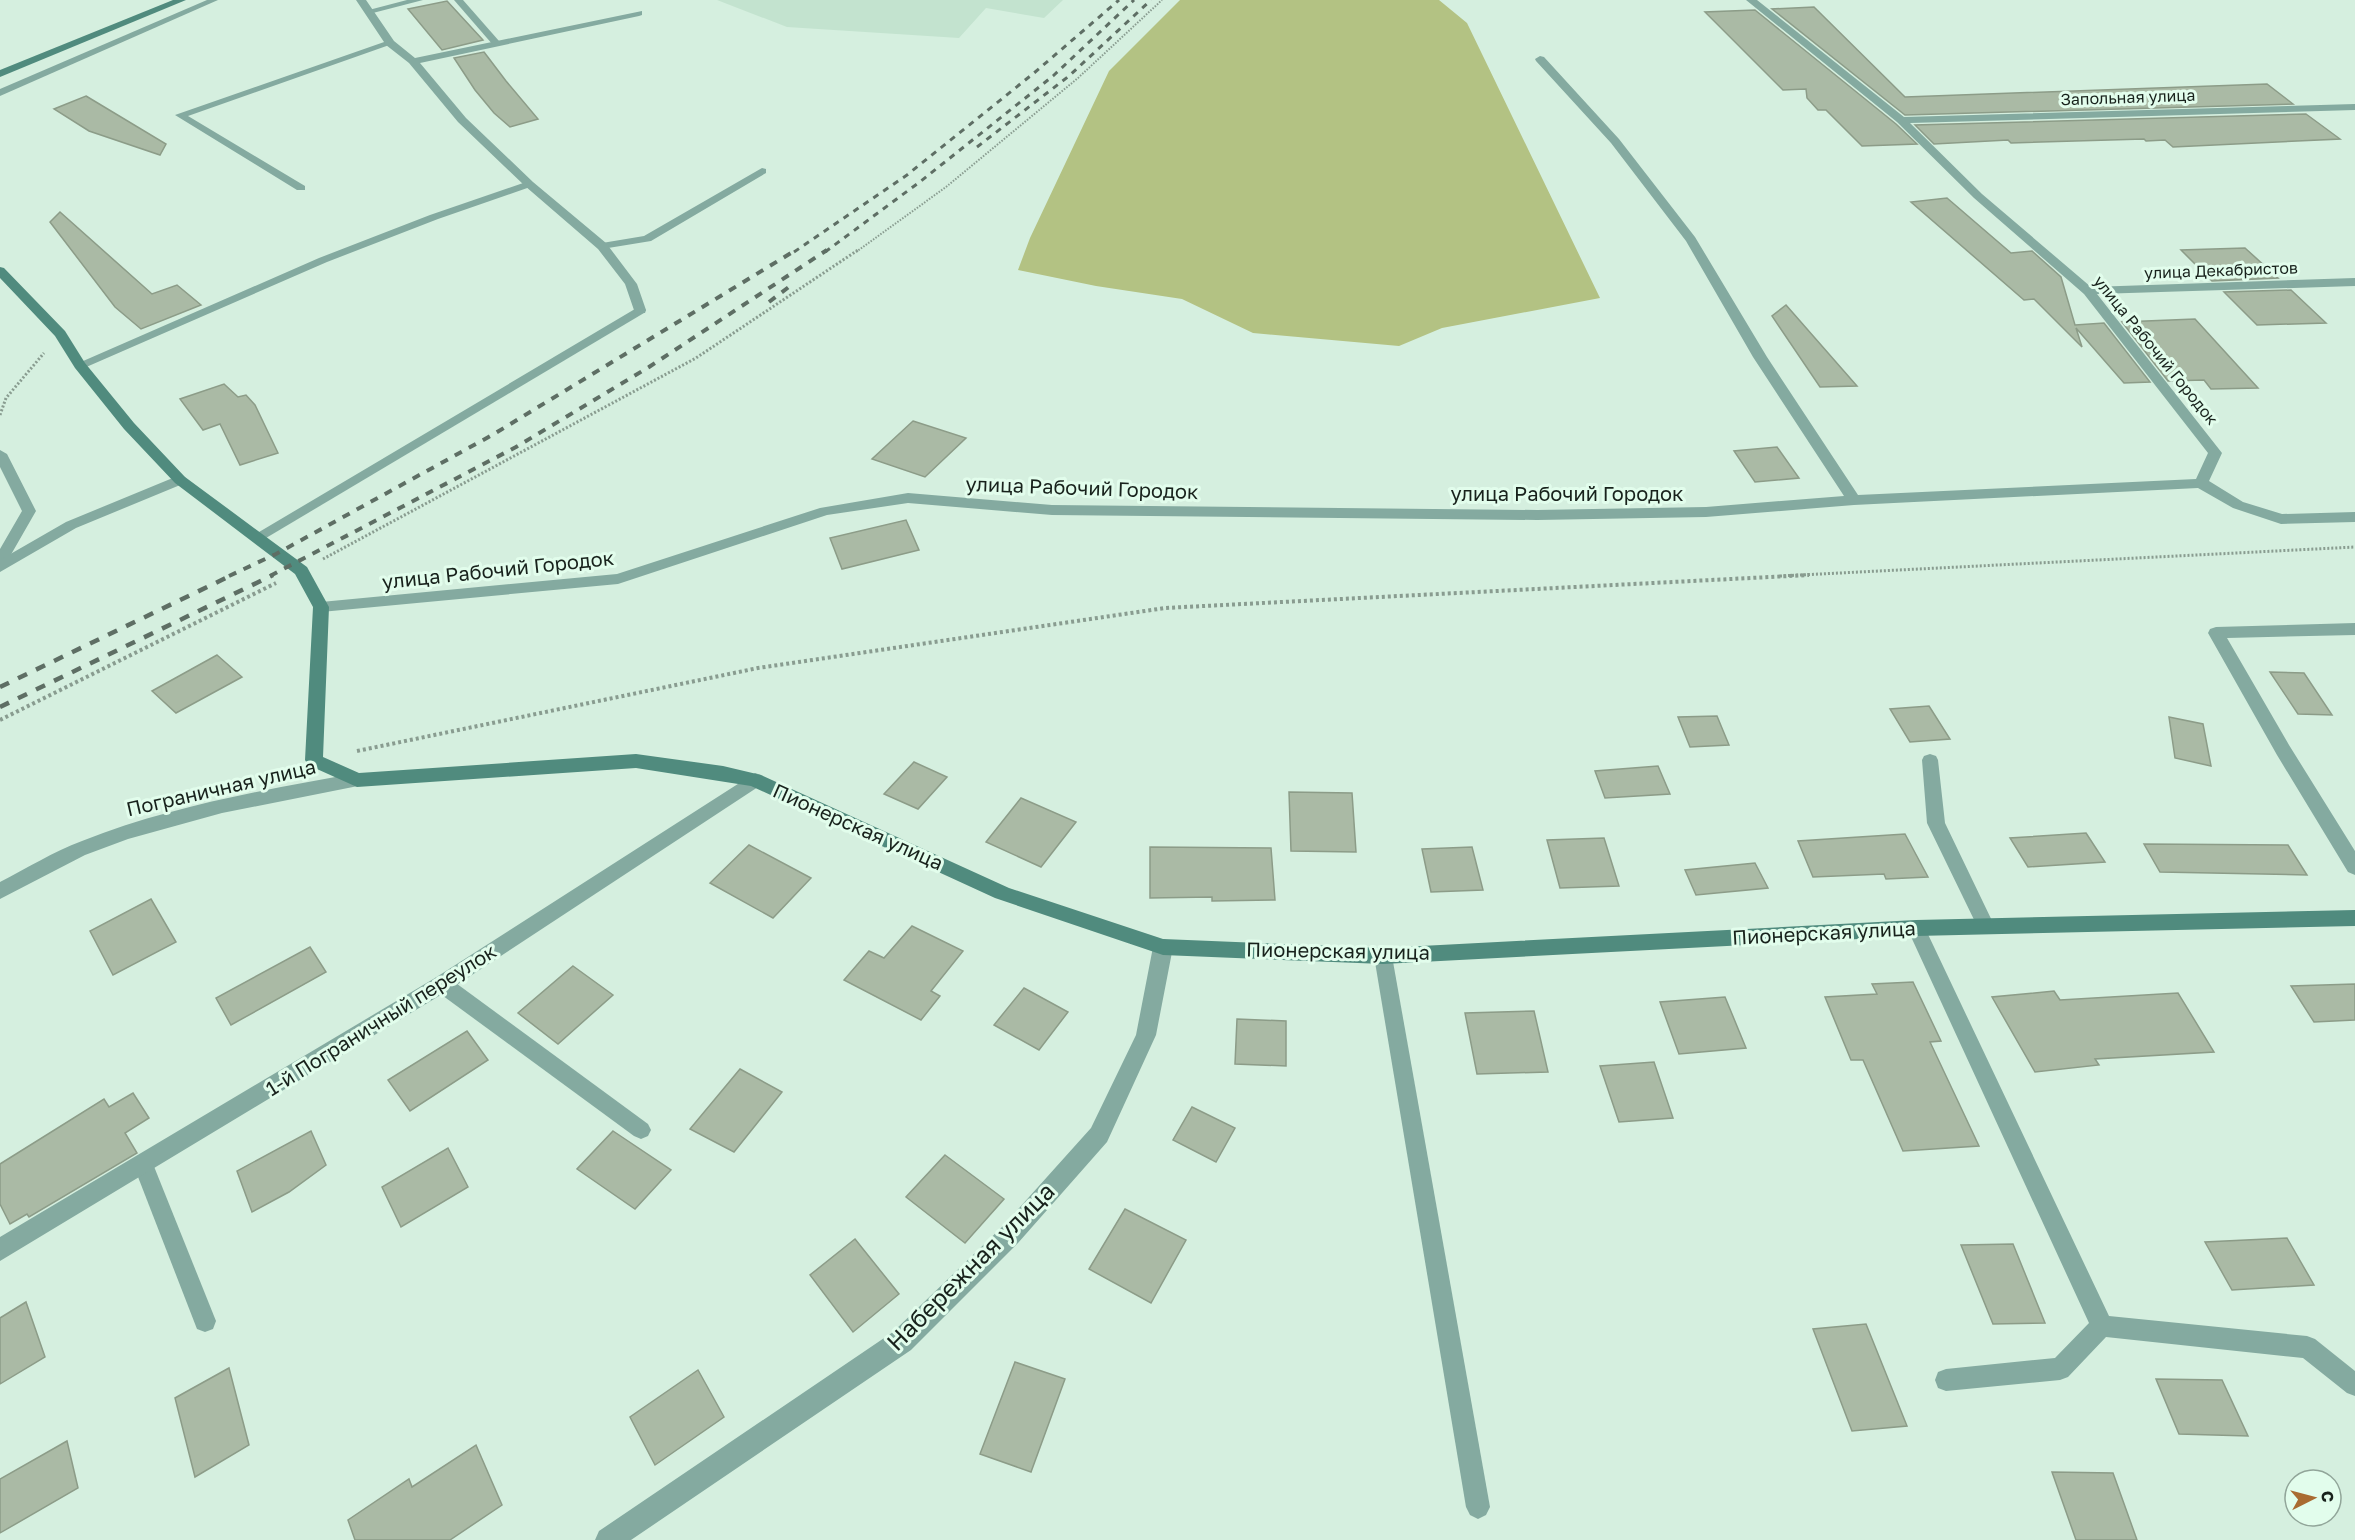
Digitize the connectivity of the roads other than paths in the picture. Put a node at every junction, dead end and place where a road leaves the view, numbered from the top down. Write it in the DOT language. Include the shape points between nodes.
graph roads {
  1 [pos="181,0"];
  2 [pos="214,0"];
  3 [pos="361,0"];
  4 [pos="419,0"];
  5 [pos="458,0"];
  6 [pos="1751,0"];
  7 [pos="369,11"];
  8 [pos="639,13"];
  9 [pos="390,43"];
  10 [pos="496,43"];
  11 [pos="1540,59"];
  12 [pos="413,61"];
  13 [pos="0,74"];
  14 [pos="0,93"];
  15 [pos="2355,107"];
  16 [pos="1901,120"];
  17 [pos="762,171"];
  18 [pos="529,184"];
  19 [pos="301,188"];
  20 [pos="602,246"];
  21 [pos="0,271"];
  22 [pos="2355,282"];
  23 [pos="2088,291"];
  24 [pos="640,310"];
  25 [pos="80,365"];
  26 [pos="0,454"];
  27 [pos="180,480"];
  28 [pos="2201,483"];
  29 [pos="1854,500"];
  30 [pos="2355,517"];
  31 [pos="256,538"];
  32 [pos="0,562"];
  33 [pos="0,567"];
  34 [pos="321,607"];
  35 [pos="2355,629"];
  36 [pos="1930,760"];
  37 [pos="357,780"];
  38 [pos="755,780"];
  39 [pos="2355,867"];
  40 [pos="0,891"];
  41 [pos="2355,918"];
  42 [pos="1986,927"];
  43 [pos="1916,928"];
  44 [pos="1163,947"];
  45 [pos="1383,956"];
  46 [pos="442,984"];
  47 [pos="641,1130"];
  48 [pos="143,1164"];
  49 [pos="0,1250"];
  50 [pos="205,1321"];
  51 [pos="2102,1326"];
  52 [pos="1946,1380"];
  53 [pos="2355,1385"];
  54 [pos="1478,1507"];
  55 [pos="608,1540"];
  1 -- 13 [label="street"];
  2 -- 14 [label="lane"];
  3 -- 7 [label="street"];
  4 -- 7 [label="lane"];
  5 -- 10 [label="lane"];
  6 -- 16 [label="street, улица Рабочий Городок"];
  7 -- 9 [label="street"];
  8 -- 10 [label="street"];
  9 -- 12 [label="street"];
  9 -- 19 [label="lane" via="180,115"];
  10 -- 12 [label="street"];
  11 -- 29 [label="street" via="1615,141 1690,240 1760,357"];
  12 -- 18 [label="street" via="462,120"];
  15 -- 16 [label="street, Запольная улица"];
  16 -- 23 [label="street, улица Рабочий Городок" via="1978,196"];
  17 -- 20 [label="lane" via="647,239"];
  18 -- 20 [label="street"];
  18 -- 25 [label="lane" via="323,260"];
  20 -- 24 [label="street" via="631,284"];
  21 -- 25 [label="street" via="60,334"];
  22 -- 23 [label="street, улица Декабристов"];
  23 -- 28 [label="street, улица Рабочий Городок" via="2215,453"];
  24 -- 31 [label="lane"];
  25 -- 27 [label="street" via="129,426"];
  26 -- 32 [label="lane" via="29,510"];
  27 -- 31 [label="street"];
  27 -- 33 [label="street" via="71,525"];
  28 -- 29 [label="street, улица Рабочий Городок"];
  28 -- 30 [label="street" via="2238,505 2281,519"];
  29 -- 34 [label="street, улица Рабочий Городок" via="1706,512 1525,515 1052,510 908,498 825,510 618,579"];
  31 -- 34 [label="street" via="301,571"];
  34 -- 37 [label="street" via="314,760"];
  35 -- 39 [label="street" via="2216,633"];
  36 -- 42 [label="lane" via="1936,823"];
  37 -- 38 [label="street, Пионерская улица" via="636,761"];
  37 -- 40 [label="street, Пограничная улица" via="168,819 88,846"];
  38 -- 44 [label="street, Пионерская улица" via="1002,893"];
  38 -- 46 [label="street, 1-й Пограничный переулок"];
  41 -- 42 [label="street, Пионерская улица"];
  42 -- 43 [label="street, Пионерская улица"];
  43 -- 45 [label="street, Пионерская улица"];
  43 -- 51 [label="lane"];
  44 -- 45 [label="street, Пионерская улица"];
  44 -- 55 [label="street, Набережная улица" via="1146,1035 1099,1135 1010,1235 902,1341"];
  45 -- 54 [label="lane"];
  46 -- 47 [label="lane"];
  46 -- 48 [label="street, 1-й Пограничный переулок"];
  48 -- 49 [label="street, 1-й Пограничный переулок"];
  48 -- 50 [label="lane"];
  51 -- 52 [label="lane" via="2060,1369"];
  51 -- 53 [label="lane" via="2307,1347"];
}
